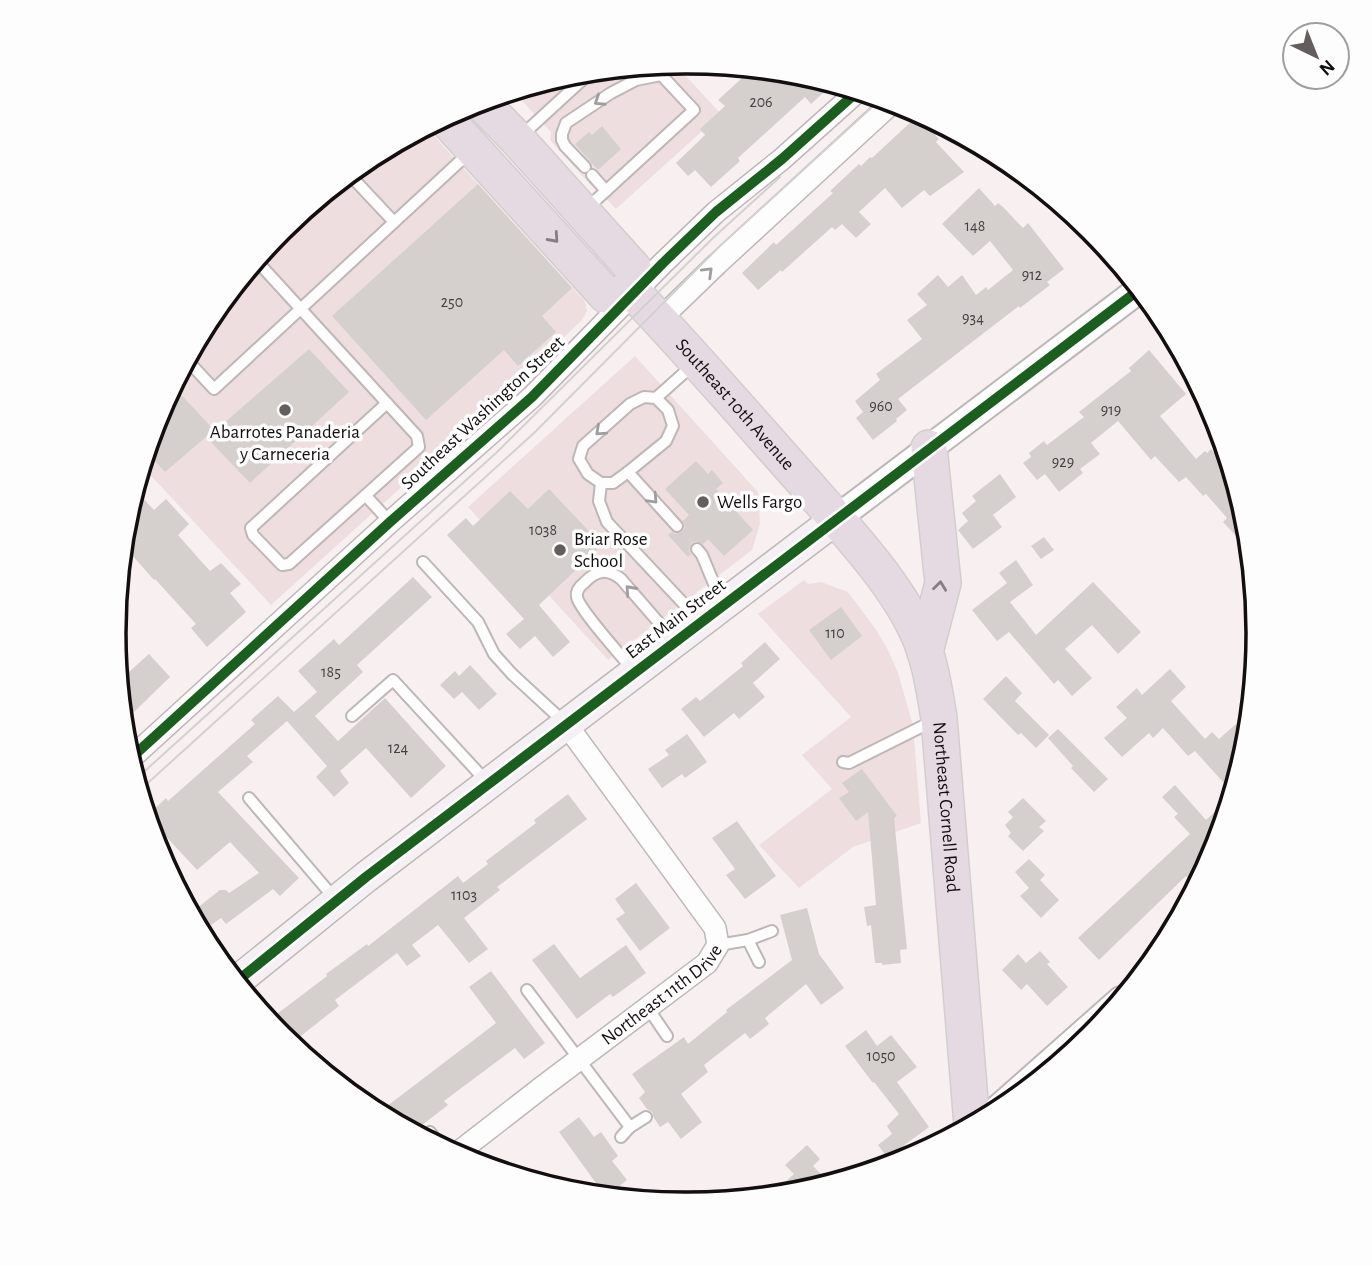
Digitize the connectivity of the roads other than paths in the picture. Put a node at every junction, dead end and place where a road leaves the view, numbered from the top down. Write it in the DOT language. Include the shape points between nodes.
graph roads {
  1 [pos="661,75"];
  2 [pos="578,84"];
  3 [pos="850,98"];
  4 [pos="488,110"];
  5 [pos="885,110"];
  6 [pos="452,125"];
  7 [pos="517,139"];
  8 [pos="473,149"];
  9 [pos="356,181"];
  10 [pos="595,201"];
  11 [pos="394,222"];
  12 [pos="263,267"];
  13 [pos="634,293"];
  14 [pos="1132,295"];
  15 [pos="302,308"];
  16 [pos="659,320"];
  17 [pos="697,361"];
  18 [pos="194,367"];
  19 [pos="656,398"];
  20 [pos="387,403"];
  21 [pos="929,448"];
  22 [pos="628,472"];
  23 [pos="601,483"];
  24 [pos="366,496"];
  25 [pos="836,519"];
  26 [pos="390,522"];
  27 [pos="677,527"];
  28 [pos="697,549"];
  29 [pos="424,562"];
  30 [pos="712,614"];
  31 [pos="675,641"];
  32 [pos="925,652"];
  33 [pos="635,672"];
  34 [pos="352,716"];
  35 [pos="939,718"];
  36 [pos="566,724"];
  37 [pos="139,751"];
  38 [pos="843,762"];
  39 [pos="488,783"];
  40 [pos="249,798"];
  41 [pos="337,901"];
  42 [pos="772,931"];
  43 [pos="748,940"];
  44 [pos="718,945"];
  45 [pos="759,962"];
  46 [pos="244,976"];
  47 [pos="527,990"];
  48 [pos="648,1008"];
  49 [pos="667,1036"];
  50 [pos="578,1060"];
  51 [pos="971,1115"];
  52 [pos="646,1117"];
  53 [pos="630,1127"];
  54 [pos="621,1137"];
  55 [pos="466,1147"];
  1 -- 10 [label="lane" via="694,110"];
  1 -- 10 [label="lane, one-way" via="636,80 566,123 562,140 589,171"];
  2 -- 7 [label="lane"];
  3 -- 13 [label="street, Southeast Washington Street" via="716,212"];
  4 -- 7 [label="highway, Southeast 10th Avenue"];
  16 -- 5 [label="street, one-way"];
  6 -- 8 [label="highway"];
  7 -- 10 [label="highway, Southeast 10th Avenue"];
  8 -- 11 [label="lane"];
  8 -- 13 [label="highway, one-way" via="606,295"];
  9 -- 11 [label="lane"];
  10 -- 13 [label="highway, Southeast 10th Avenue" via="633,268"];
  11 -- 15 [label="lane"];
  12 -- 15 [label="lane"];
  13 -- 16 [label="highway, Southeast 10th Avenue"];
  13 -- 26 [label="street, Southeast Washington Street" via="532,397"];
  14 -- 21 [label="street, East Main Street"];
  15 -- 18 [label="lane" via="214,389"];
  15 -- 20 [label="lane"];
  16 -- 17 [label="highway, Southeast 10th Avenue"];
  17 -- 19 [label="lane"];
  17 -- 25 [label="highway, Southeast 10th Avenue"];
  19 -- 22 [label="lane" via="668,410 673,426 666,441"];
  19 -- 23 [label="lane, one-way" via="629,404 583,446 579,459 588,474"];
  20 -- 24 [label="lane" via="417,436 419,447"];
  20 -- 24 [label="lane" via="251,528 253,535 282,565 289,565"];
  21 -- 25 [label="street, East Main Street"];
  32 -- 21 [label="highway, one-way" via="943,583"];
  22 -- 23 [label="lane" via="613,483"];
  22 -- 27 [label="lane, one-way"];
  23 -- 30 [label="lane" via="598,501 607,522"];
  24 -- 26 [label="lane"];
  25 -- 30 [label="main road, East Main Street"];
  25 -- 32 [label="highway, Northeast Cornell Road" via="894,591"];
  26 -- 37 [label="street, Southeast Washington Street"];
  28 -- 30 [label="lane" via="702,555"];
  29 -- 36 [label="lane" via="478,622 494,654"];
  30 -- 31 [label="main road, East Main Street"];
  31 -- 33 [label="main road, East Main Street"];
  31 -- 33 [label="lane, one-way" via="614,574 597,571 578,588 577,597"];
  32 -- 35 [label="highway, Northeast Cornell Road"];
  33 -- 36 [label="main road, East Main Street"];
  34 -- 39 [label="lane" via="393,680"];
  35 -- 38 [label="lane" via="849,764"];
  35 -- 51 [label="highway, Northeast Cornell Road"];
  36 -- 39 [label="main road, East Main Street"];
  36 -- 44 [label="street, Northeast 11th Drive" via="715,928"];
  39 -- 41 [label="main road, East Main Street"];
  40 -- 41 [label="lane"];
  41 -- 46 [label="main road, East Main Street"];
  42 -- 43 [label="lane"];
  43 -- 44 [label="lane"];
  43 -- 45 [label="lane"];
  44 -- 48 [label="street, Northeast 11th Drive" via="707,963"];
  47 -- 50 [label="lane"];
  48 -- 49 [label="lane"];
  48 -- 50 [label="street, Northeast 11th Drive"];
  50 -- 53 [label="lane"];
  50 -- 55 [label="street, Northeast 11th Drive"];
  52 -- 53 [label="lane"];
  53 -- 54 [label="lane"];
}
